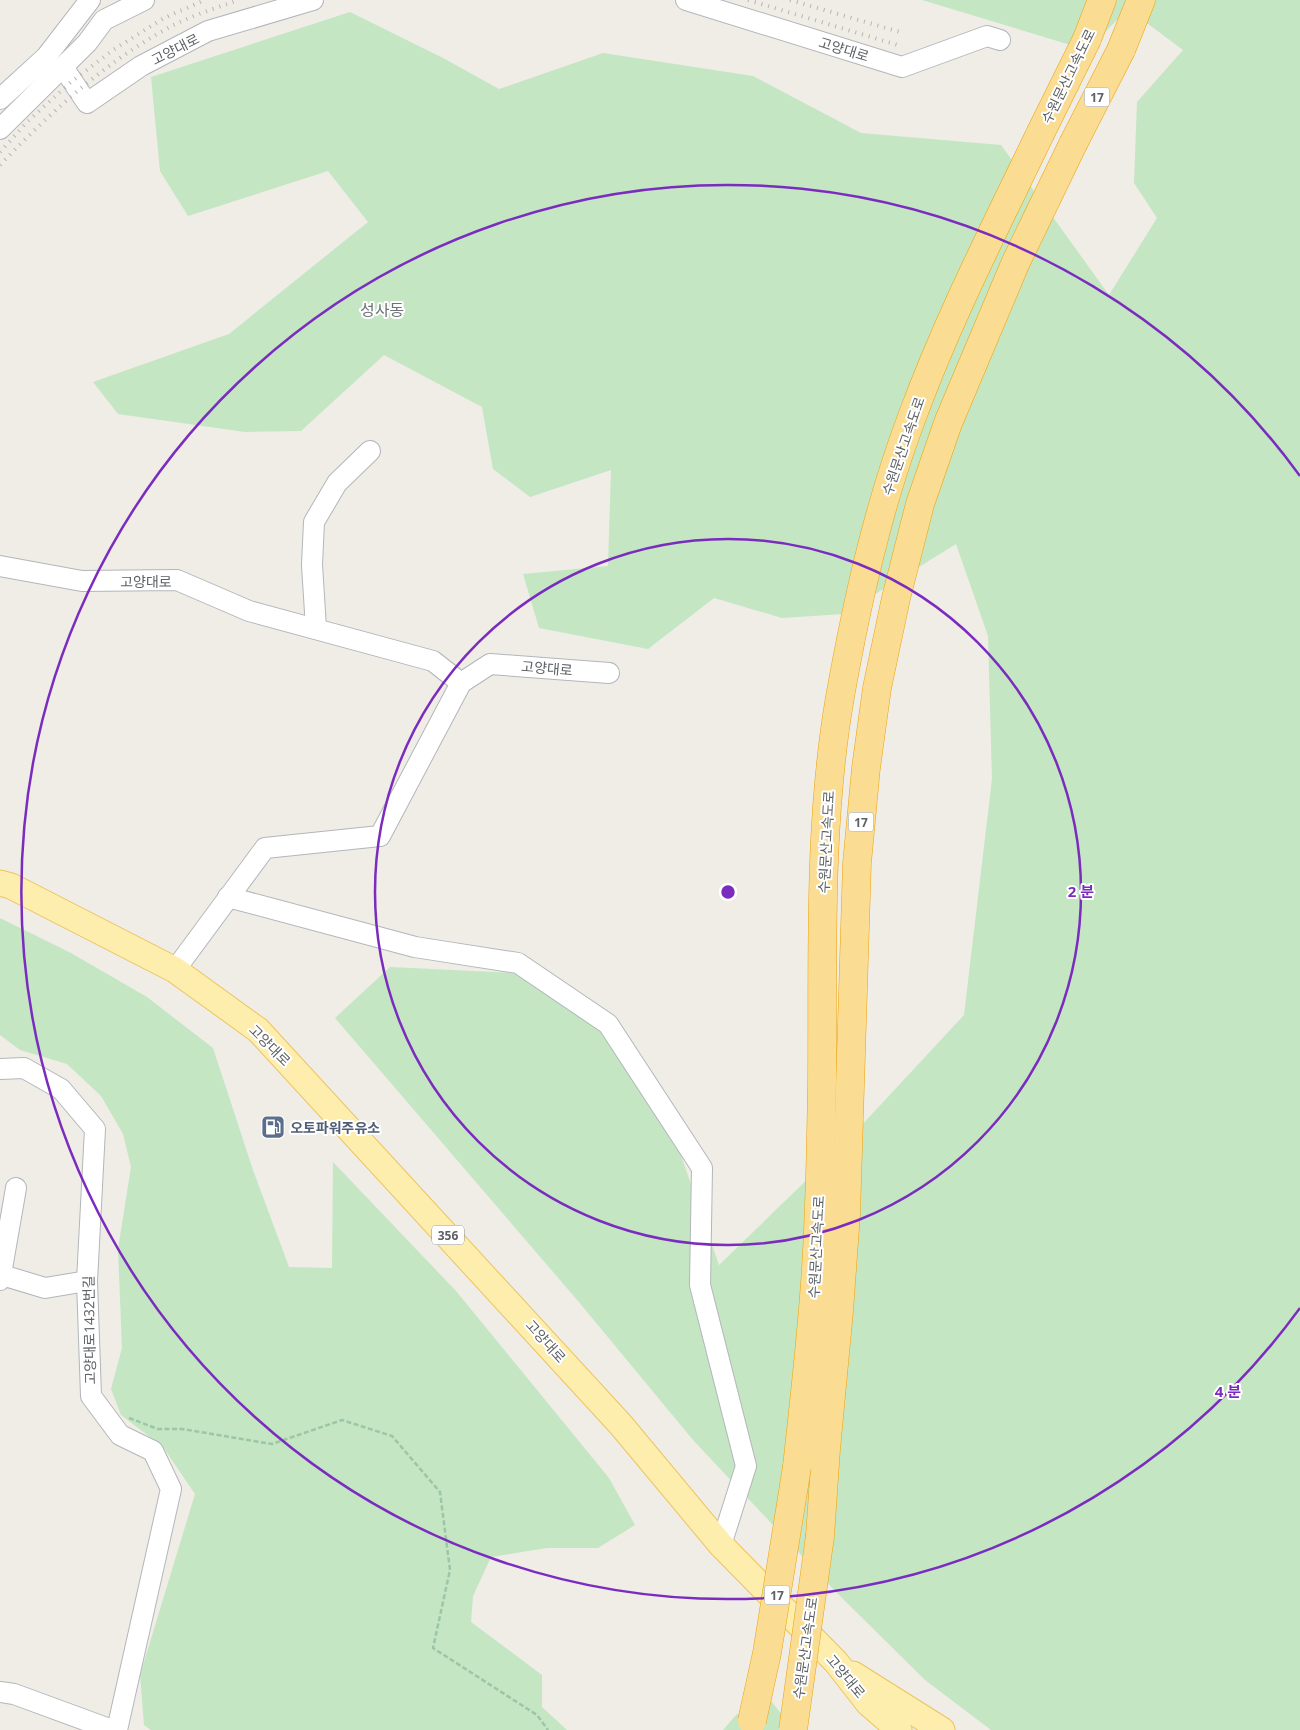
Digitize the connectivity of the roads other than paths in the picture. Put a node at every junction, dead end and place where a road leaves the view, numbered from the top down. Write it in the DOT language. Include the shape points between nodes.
graph roads {
  1 [pos="90,0"];
  2 [pos="144,0"];
  3 [pos="313,0"];
  4 [pos="686,0"];
  5 [pos="1102,0"];
  6 [pos="1141,0"];
  7 [pos="1000,40"];
  8 [pos="63,67"];
  9 [pos="0,99"];
  10 [pos="0,129"];
  11 [pos="370,451"];
  12 [pos="0,566"];
  13 [pos="316,628"];
  14 [pos="609,673"];
  15 [pos="461,683"];
  16 [pos="0,883"];
  17 [pos="228,897"];
  18 [pos="175,970"];
  19 [pos="0,1069"];
  20 [pos="16,1188"];
  21 [pos="1,1278"];
  22 [pos="87,1281"];
  23 [pos="721,1546"];
  24 [pos="836,1662"];
  25 [pos="0,1692"];
  26 [pos="868,1704"];
  27 [pos="751,1726"];
  28 [pos="112,1730"];
  29 [pos="117,1730"];
  30 [pos="793,1730"];
  31 [pos="892,1730"];
  32 [pos="899,1730"];
  33 [pos="942,1730"];
  1 -- 9 [label="street" via="46,57"];
  2 -- 8 [label="street" via="104,20"];
  3 -- 8 [label="street, 고양대로" via="208,32 141,66 87,103"];
  4 -- 7 [label="street, 고양대로" via="902,67 988,36"];
  5 -- 27 [label="highway, 수원문산고속도로 / 17, bridge" via="1087,40 961,296 934,359 889,483 852,634 828,791 824,857 816,1267 797,1467 767,1653"];
  6 -- 30 [label="highway, 수원문산고속도로 / 17, bridge" via="1121,50 1016,264 948,423 918,513 877,688 858,863 840,1311 820,1536"];
  8 -- 10 [label="street"];
  11 -- 13 [label="street" via="337,483 314,522 312,565"];
  12 -- 13 [label="street, 고양대로" via="82,581 177,580 249,611"];
  13 -- 15 [label="street, 고양대로" via="433,661"];
  14 -- 15 [label="street, 고양대로" via="490,664"];
  15 -- 17 [label="street, 고양대로" via="380,836 265,848"];
  16 -- 18 [label="main road, 고양대로 / 356"];
  17 -- 18 [label="street, 고양대로"];
  17 -- 23 [label="street" via="416,947 518,963 608,1024 702,1168 700,1285 746,1466"];
  18 -- 23 [label="main road, 고양대로 / 356" via="258,1030 621,1425"];
  19 -- 22 [label="street, 고양대로1432번길" via="24,1068 60,1089 95,1129"];
  20 -- 21 [label="street"];
  21 -- 22 [label="street" via="45,1288"];
  22 -- 29 [label="street, 고양대로1432번길" via="91,1396 120,1435 153,1451 171,1489"];
  23 -- 24 [label="main road, 고양대로 / 356"];
  24 -- 26 [label="main road, 고양대로 / 356"];
  24 -- 33 [label="main road"];
  25 -- 28 [label="street" via="14,1694"];
  26 -- 31 [label="main road"];
  26 -- 32 [label="main road, 고양대로 / 356"];
}
